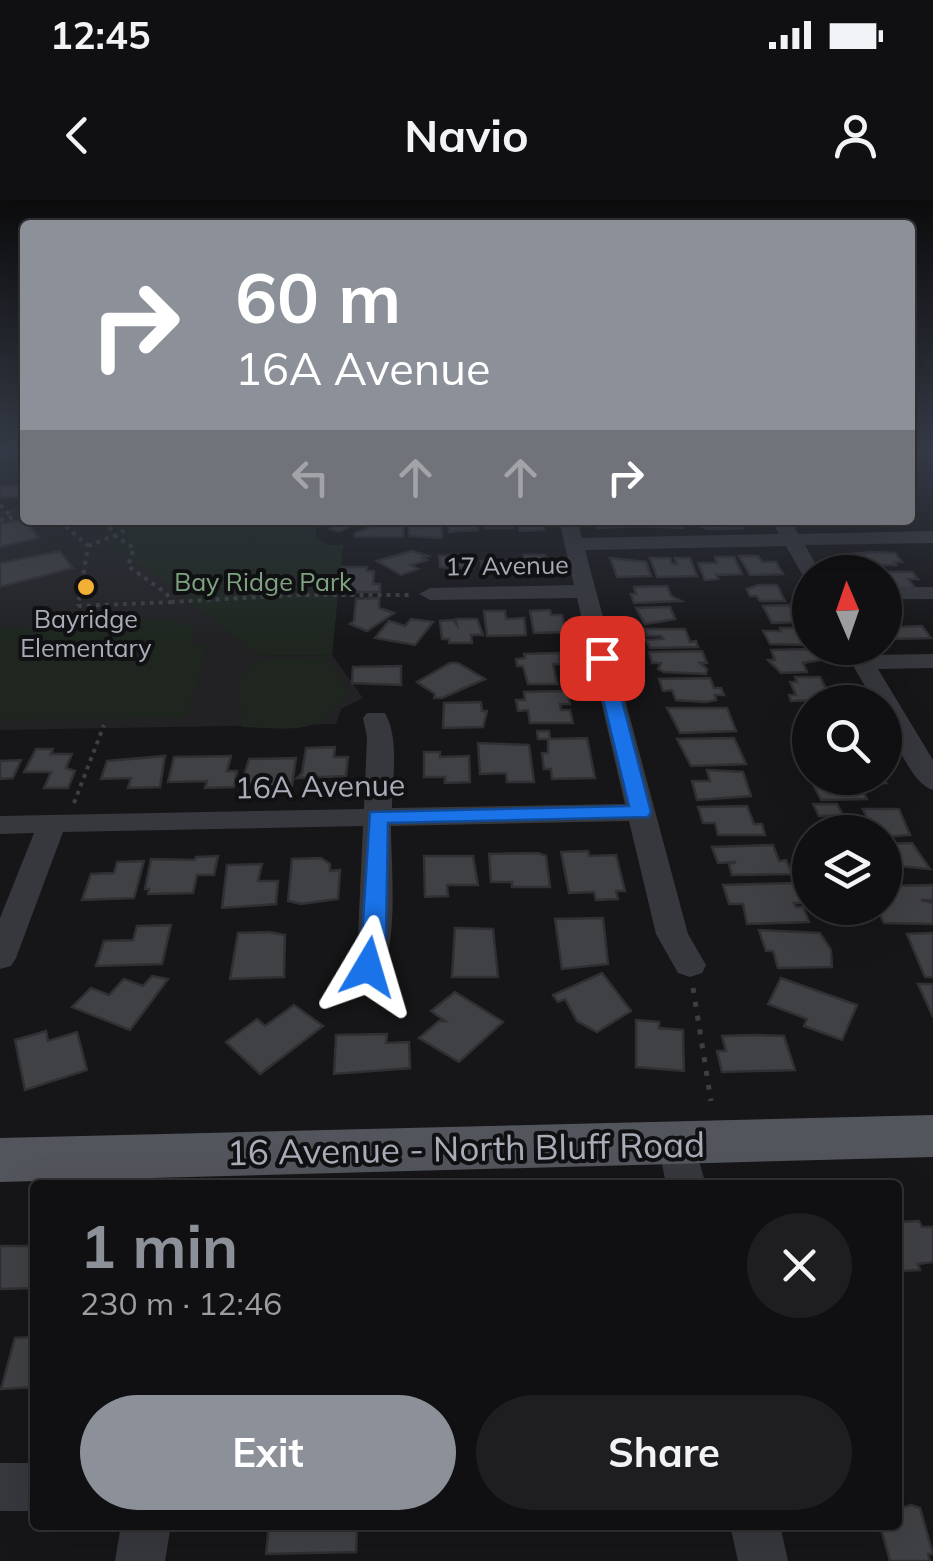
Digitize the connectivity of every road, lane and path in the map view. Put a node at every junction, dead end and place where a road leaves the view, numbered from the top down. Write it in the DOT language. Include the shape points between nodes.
graph roads {
  1 [pos="8,514"];
  2 [pos="20,516"];
  3 [pos="12,517"];
  4 [pos="0,520"];
  5 [pos="67,525"];
  6 [pos="107,525"];
  7 [pos="128,525"];
  8 [pos="569,525"];
  9 [pos="783,525"];
  10 [pos="115,536"];
  11 [pos="933,537"];
  12 [pos="792,540"];
  13 [pos="574,544"];
  14 [pos="88,546"];
  15 [pos="800,555"];
  16 [pos="585,591"];
  17 [pos="933,593"];
  18 [pos="430,594"];
  19 [pos="902,594"];
  20 [pos="172,602"];
  21 [pos="78,606"];
  22 [pos="76,624"];
  23 [pos="902,659"];
  24 [pos="933,661"];
  25 [pos="865,665"];
  26 [pos="376,718"];
  27 [pos="104,725"];
  28 [pos="921,742"];
  29 [pos="933,782"];
  30 [pos="641,812"];
  31 [pos="378,817"];
  32 [pos="58,824"];
  33 [pos="0,825"];
  34 [pos="0,958"];
  35 [pos="690,966"];
  36 [pos="368,967"];
  37 [pos="712,1100"];
  38 [pos="933,1136"];
  39 [pos="0,1160"];
  40 [pos="682,1164"];
  41 [pos="206,1170"];
  42 [pos="0,1487"];
  43 [pos="30,1487"];
  44 [pos="145,1530"];
  45 [pos="756,1530"];
  46 [pos="140,1561"];
  47 [pos="763,1561"];
  1 -- 3 [label="path"];
  2 -- 3 [label="path"];
  3 -- 4 [label="path"];
  5 -- 14 [label="path"];
  6 -- 10 [label="path"];
  7 -- 10 [label="path"];
  8 -- 13 [label="street"];
  9 -- 12 [label="street"];
  10 -- 14 [label="path"];
  10 -- 20 [label="path" via="134,548 128,566"];
  11 -- 12 [label="street"];
  12 -- 13 [label="street"];
  12 -- 15 [label="street"];
  13 -- 16 [label="street"];
  14 -- 21 [label="path"];
  16 -- 18 [label="street, 17 Avenue"];
  16 -- 30 [label="street"];
  17 -- 19 [label="street"];
  18 -- 20 [label="path"];
  20 -- 21 [label="path"];
  21 -- 22 [label="path"];
  23 -- 24 [label="street"];
  25 -- 28 [label="street"];
  26 -- 31 [label="street"];
  27 -- 32 [label="path"];
  28 -- 29 [label="street"];
  30 -- 31 [label="street, 16A Avenue"];
  30 -- 35 [label="street" via="672,934"];
  31 -- 32 [label="street, 16A Avenue"];
  31 -- 36 [label="street"];
  32 -- 33 [label="street, 16A Avenue"];
  32 -- 34 [label="street"];
  35 -- 37 [label="path"];
  38 -- 40 [label="main road, 16 Avenue - North Bluff Road"];
  39 -- 41 [label="main road, 16 Avenue - North Bluff Road"];
  40 -- 41 [label="main road, 16 Avenue - North Bluff Road"];
  42 -- 43 [label="street"];
  44 -- 46 [label="street"];
  45 -- 47 [label="street"];
}
